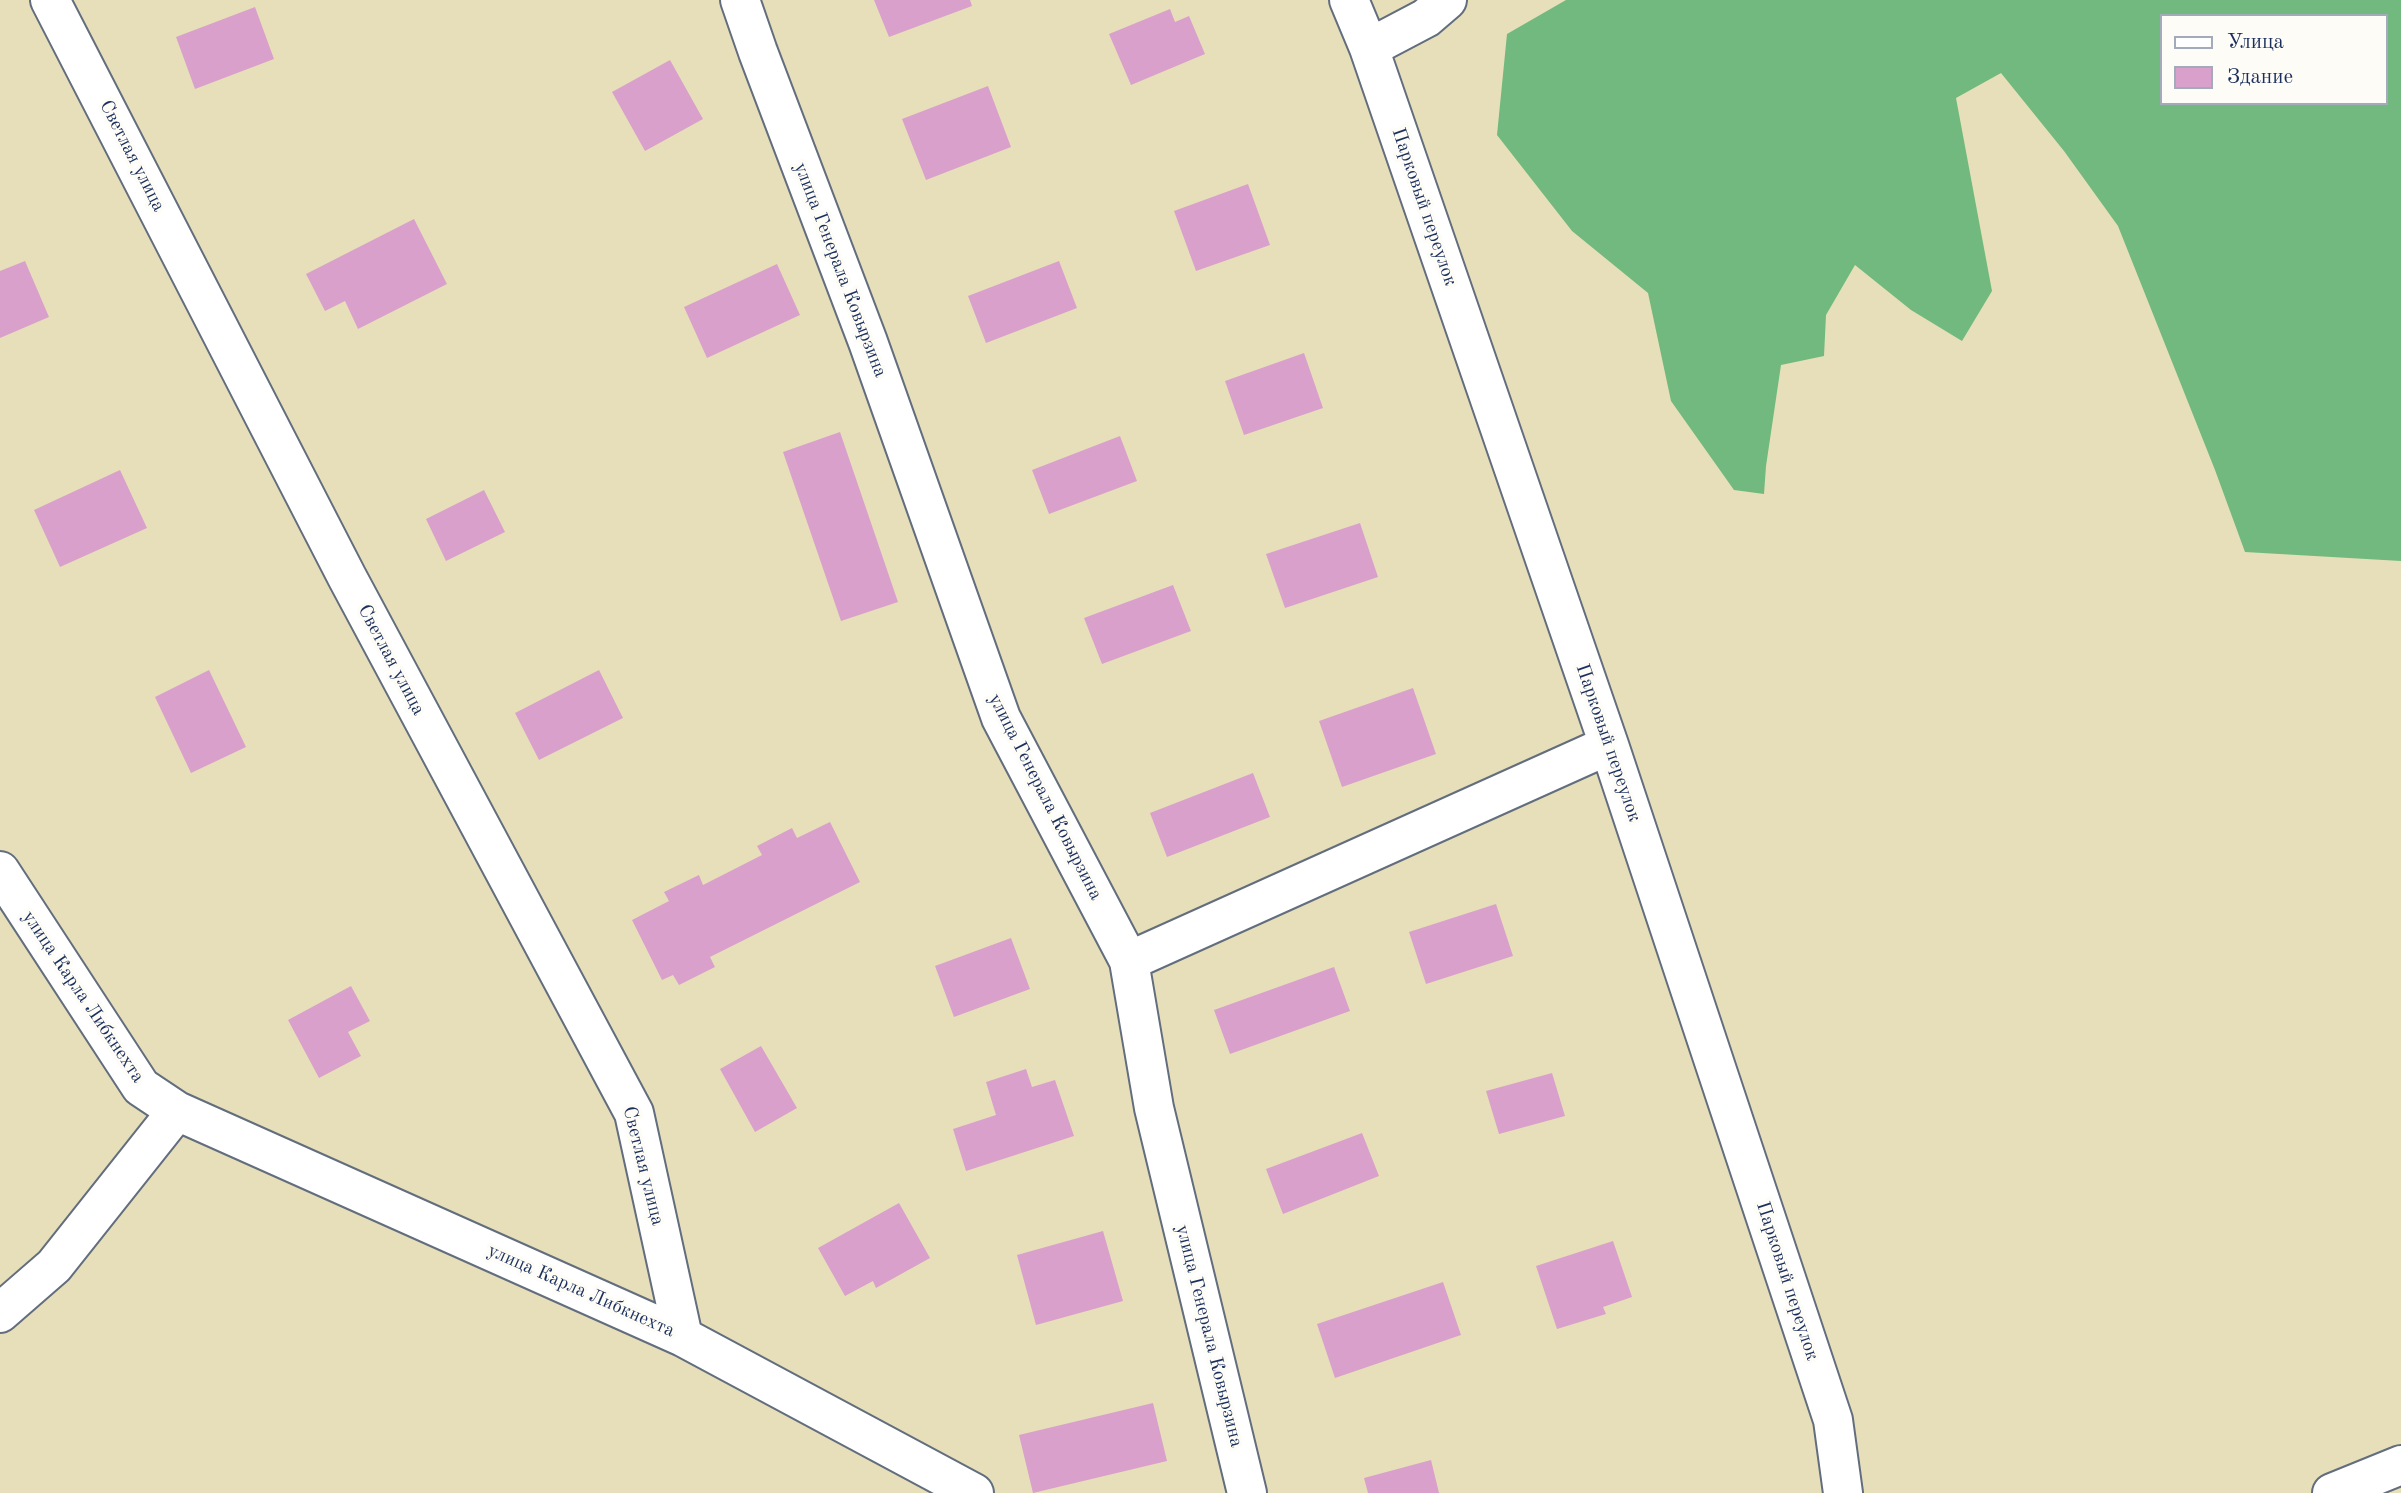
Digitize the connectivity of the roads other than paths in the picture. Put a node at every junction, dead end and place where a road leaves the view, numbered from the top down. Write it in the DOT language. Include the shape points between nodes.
graph roads {
  1 [pos="50,0"];
  2 [pos="740,0"];
  3 [pos="1349,0"];
  4 [pos="1447,0"];
  5 [pos="1369,48"];
  6 [pos="1609,745"];
  7 [pos="0,872"];
  8 [pos="1129,961"];
  9 [pos="177,1111"];
  10 [pos="0,1313"];
  11 [pos="683,1337"];
  12 [pos="2401,1465"];
  13 [pos="974,1493"];
  14 [pos="1247,1493"];
  15 [pos="1843,1493"];
  16 [pos="2332,1493"];
  1 -- 11 [label="street, Светлая улица" via="347,577 634,1113"];
  2 -- 8 [label="street, улица Генерала Ковырзина" via="868,342 1000,718"];
  3 -- 5 [label="street, Парковый переулок"];
  4 -- 5 [label="street" via="1426,18"];
  5 -- 6 [label="street, Парковый переулок"];
  6 -- 8 [label="street"];
  6 -- 15 [label="street, Парковый переулок" via="1833,1420"];
  7 -- 9 [label="street, улица Карла Либкнехта" via="141,1087"];
  8 -- 14 [label="street, улица Генерала Ковырзина" via="1154,1108"];
  9 -- 10 [label="street" via="54,1266"];
  9 -- 11 [label="street, улица Карла Либкнехта"];
  11 -- 13 [label="street, улица Карла Либкнехта"];
  12 -- 16 [label="street"];
}
